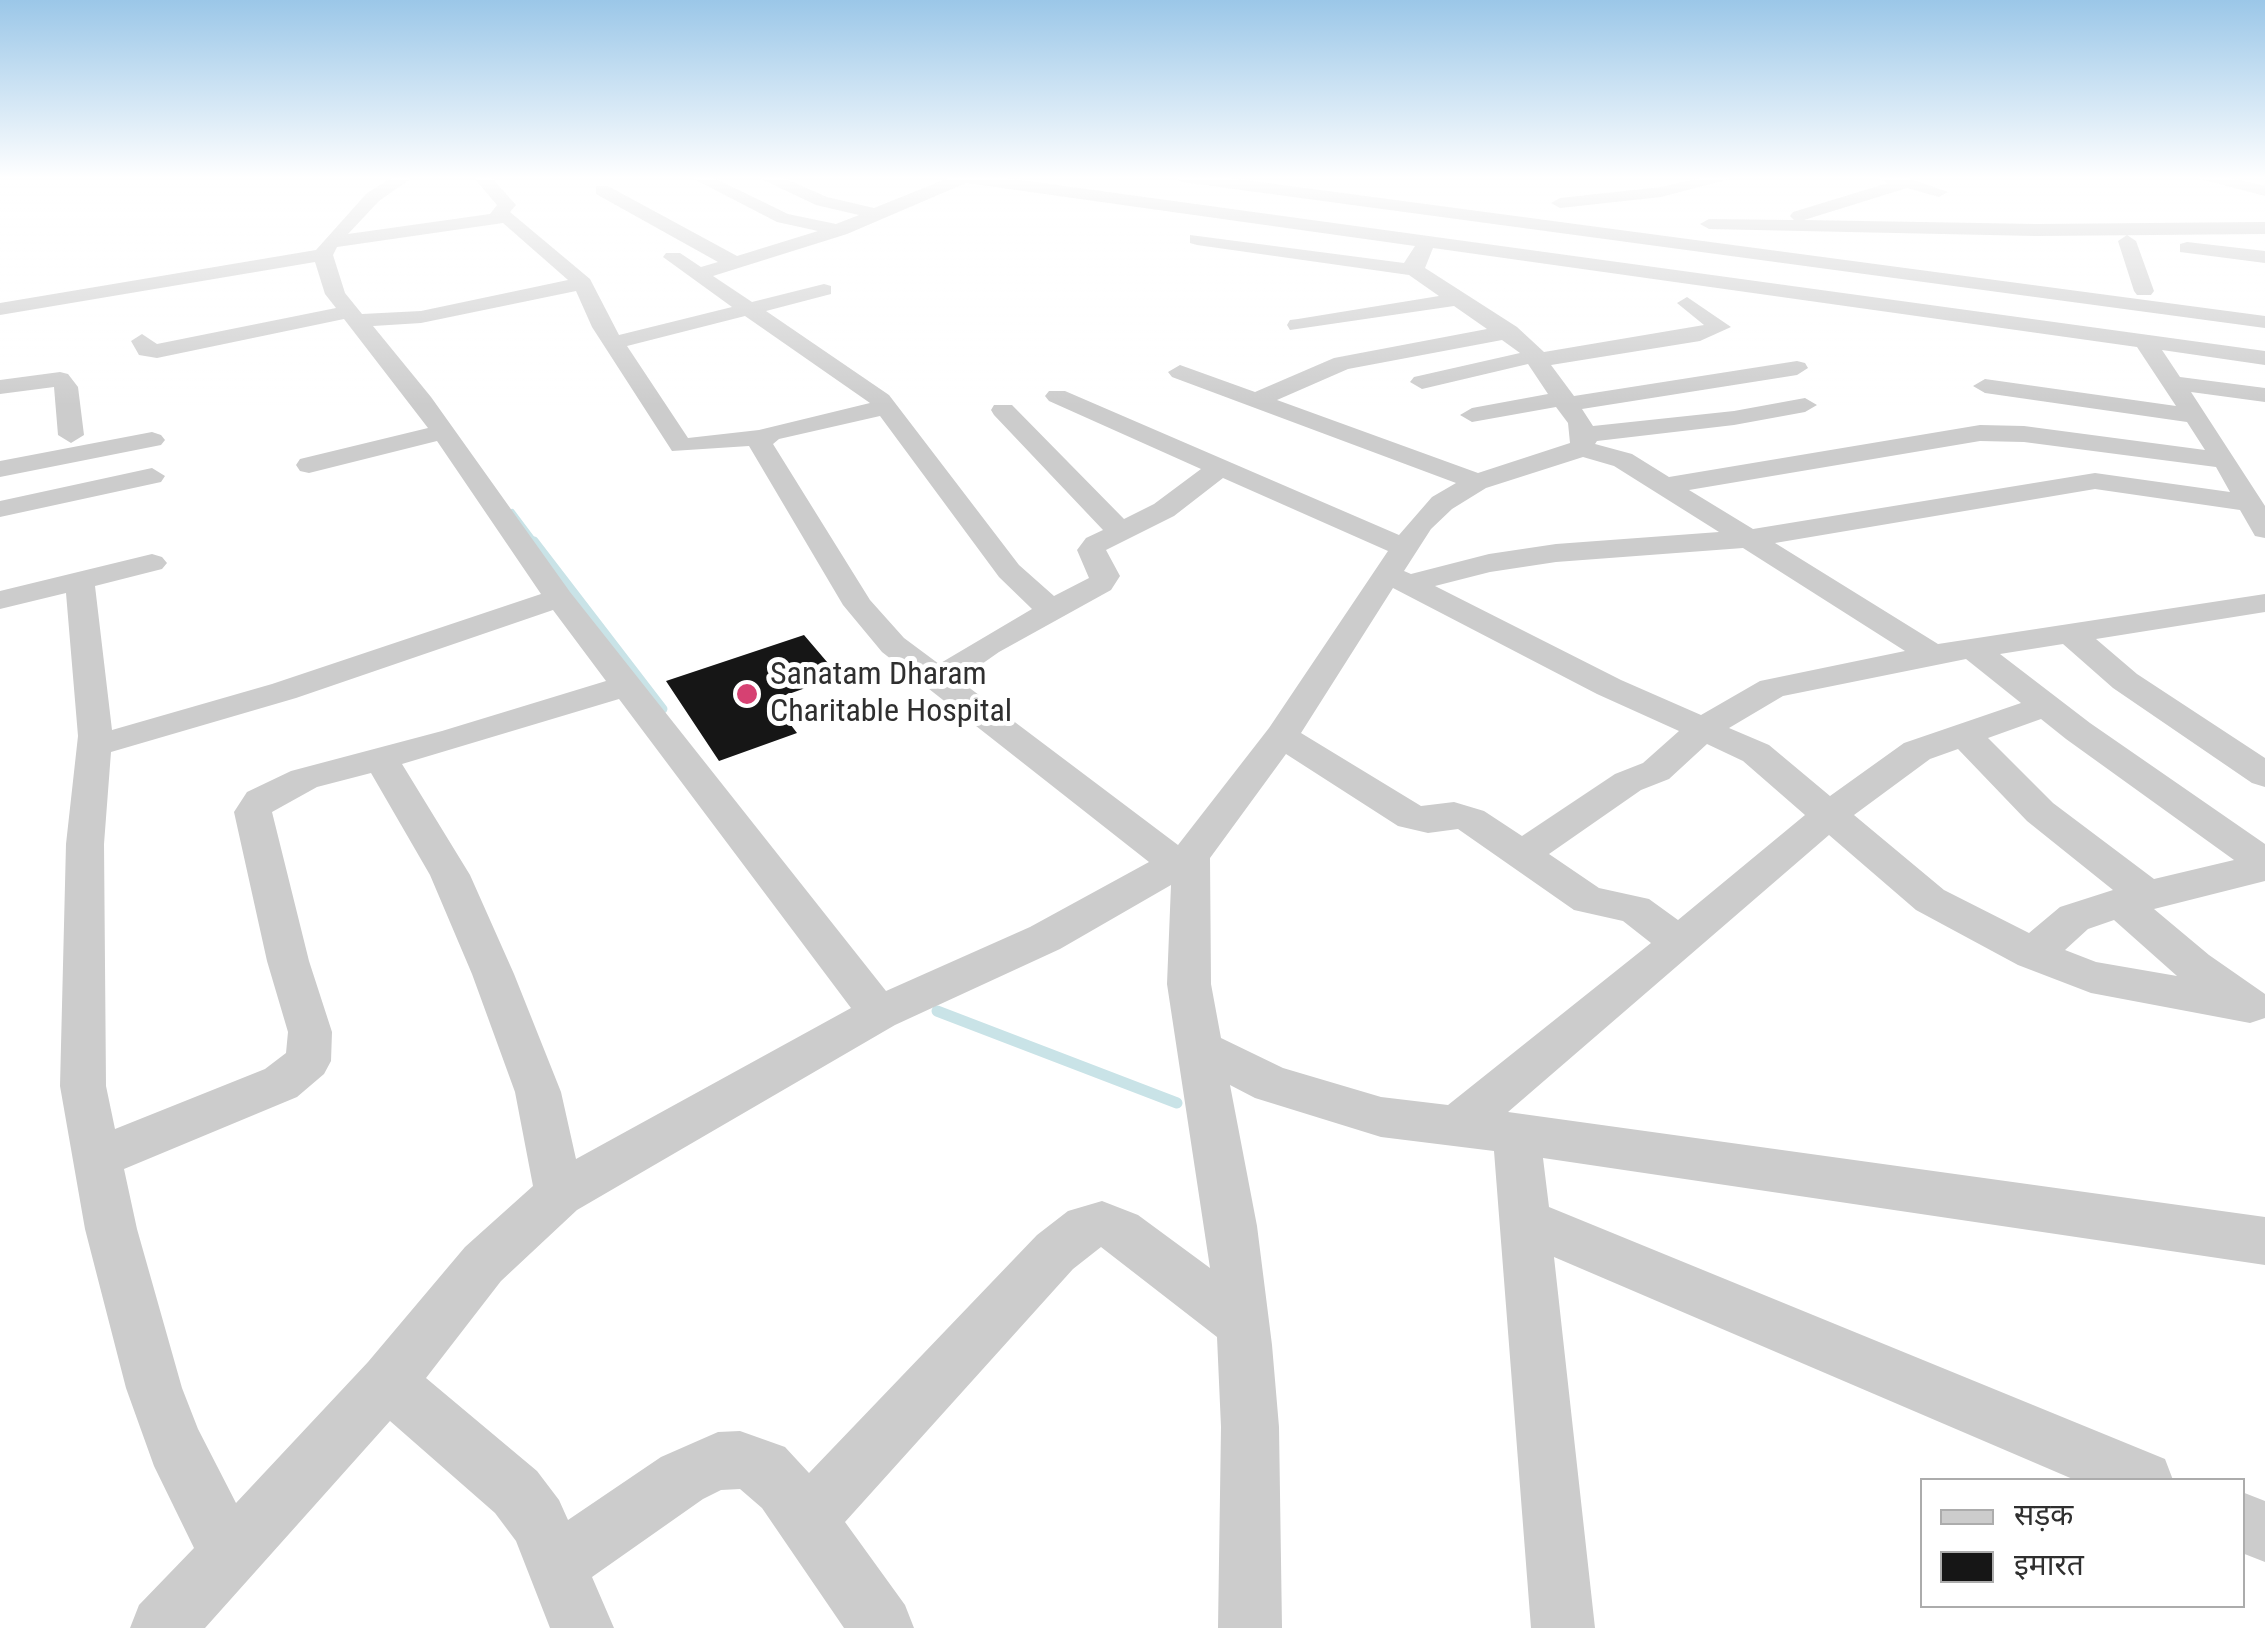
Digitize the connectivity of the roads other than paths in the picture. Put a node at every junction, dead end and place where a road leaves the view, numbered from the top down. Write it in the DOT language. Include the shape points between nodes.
graph roads {
  1 [pos="301,253"];
  2 [pos="328,253"];
  3 [pos="550,253"];
  4 [pos="716,253"];
  5 [pos="770,253"];
  6 [pos="1379,253"];
  7 [pos="1403,253"];
  8 [pos="1694,253"];
  9 [pos="1802,253"];
  10 [pos="1896,253"];
  11 [pos="1956,253"];
  12 [pos="2131,253"];
  13 [pos="2229,253"];
  14 [pos="1421,256"];
  15 [pos="672,257"];
  16 [pos="2265,257"];
  17 [pos="1962,258"];
  18 [pos="736,264"];
  19 [pos="698,274"];
  20 [pos="1684,277"];
  21 [pos="583,282"];
  22 [pos="824,290"];
  23 [pos="2144,291"];
  24 [pos="1460,299"];
  25 [pos="1687,303"];
  26 [pos="2265,307"];
  27 [pos="0,310"];
  28 [pos="750,310"];
  29 [pos="353,316"];
  30 [pos="2265,322"];
  31 [pos="1298,325"];
  32 [pos="142,341"];
  33 [pos="2144,342"];
  34 [pos="614,344"];
  35 [pos="1528,349"];
  36 [pos="2265,358"];
  37 [pos="1797,368"];
  38 [pos="1180,372"];
  39 [pos="1422,382"];
  40 [pos="2172,383"];
  41 [pos="1985,386"];
  42 [pos="0,387"];
  43 [pos="2265,395"];
  44 [pos="1057,396"];
  45 [pos="1256,400"];
  46 [pos="1805,404"];
  47 [pos="886,407"];
  48 [pos="1003,410"];
  49 [pos="1472,415"];
  50 [pos="2194,416"];
  51 [pos="1574,421"];
  52 [pos="443,432"];
  53 [pos="70,435"];
  54 [pos="763,437"];
  55 [pos="152,440"];
  56 [pos="2224,460"];
  57 [pos="309,465"];
  58 [pos="0,468"];
  59 [pos="1218,468"];
  60 [pos="152,476"];
  61 [pos="1477,482"];
  62 [pos="1663,486"];
  63 [pos="2249,503"];
  64 [pos="0,509"];
  65 [pos="1118,530"];
  66 [pos="2265,530"];
  67 [pos="1747,539"];
  68 [pos="152,564"];
  69 [pos="1401,568"];
  70 [pos="80,581"];
  71 [pos="559,598"];
  72 [pos="0,600"];
  73 [pos="2265,603"];
  74 [pos="1050,610"];
  75 [pos="2072,634"];
  76 [pos="1973,649"];
  77 [pos="1933,655"];
  78 [pos="936,681"];
  79 [pos="626,686"];
  80 [pos="2046,706"];
  81 [pos="1704,728"];
  82 [pos="1964,734"];
  83 [pos="1281,736"];
  84 [pos="94,746"];
  85 [pos="380,758"];
  86 [pos="2265,774"];
  87 [pos="1831,813"];
  88 [pos="1521,854"];
  89 [pos="1184,860"];
  90 [pos="2265,865"];
  91 [pos="2134,899"];
  92 [pos="1679,942"];
  93 [pos="2032,954"];
  94 [pos="2258,1011"];
  95 [pos="879,1013"];
  96 [pos="1202,1048"];
  97 [pos="1455,1127"];
  98 [pos="1517,1136"];
  99 [pos="97,1158"];
  100 [pos="559,1194"];
  101 [pos="1524,1220"];
  102 [pos="2265,1241"];
  103 [pos="1242,1324"];
  104 [pos="388,1382"];
  105 [pos="2139,1478"];
  106 [pos="806,1520"];
  107 [pos="230,1556"];
  108 [pos="557,1564"];
  109 [pos="162,1628"];
  110 [pos="582,1628"];
  111 [pos="882,1628"];
  112 [pos="1250,1628"];
  113 [pos="1563,1628"];
  1 -- 27 [label="street"];
  2 -- 29 [label="street" via="335,294"];
  3 -- 21 [label="street"];
  4 -- 18 [label="street"];
  5 -- 18 [label="street"];
  6 -- 14 [label="street"];
  7 -- 14 [label="street"];
  8 -- 20 [label="street"];
  9 -- 30 [label="street"];
  10 -- 17 [label="street"];
  11 -- 17 [label="street"];
  12 -- 23 [label="street"];
  13 -- 16 [label="street"];
  14 -- 20 [label="street"];
  14 -- 24 [label="street"];
  15 -- 19 [label="street"];
  17 -- 23 [label="street"];
  18 -- 19 [label="street"];
  19 -- 28 [label="street"];
  20 -- 33 [label="street"];
  21 -- 29 [label="street" via="420,317"];
  21 -- 34 [label="street"];
  22 -- 28 [label="street"];
  23 -- 26 [label="street"];
  24 -- 31 [label="street"];
  24 -- 35 [label="street"];
  25 -- 35 [label="street" via="1720,328"];
  28 -- 34 [label="street"];
  28 -- 47 [label="street"];
  29 -- 32 [label="street" via="231,328 157,351"];
  29 -- 52 [label="street"];
  33 -- 36 [label="street"];
  33 -- 40 [label="street"];
  34 -- 54 [label="street" via="682,446"];
  35 -- 39 [label="street"];
  35 -- 45 [label="street" via="1342,363"];
  35 -- 51 [label="street"];
  37 -- 51 [label="street"];
  38 -- 45 [label="street"];
  40 -- 43 [label="street"];
  40 -- 50 [label="street"];
  41 -- 50 [label="street"];
  42 -- 53 [label="street" via="60,379"];
  44 -- 59 [label="street"];
  45 -- 61 [label="street"];
  46 -- 51 [label="street" via="1734,418"];
  47 -- 54 [label="street"];
  47 -- 74 [label="street" via="1009,570"];
  48 -- 65 [label="street"];
  49 -- 51 [label="street"];
  50 -- 56 [label="street"];
  51 -- 61 [label="street"];
  51 -- 62 [label="street" via="1613,456"];
  52 -- 57 [label="street"];
  52 -- 71 [label="street"];
  54 -- 78 [label="street" via="760,443 858,605"];
  55 -- 58 [label="street"];
  56 -- 62 [label="street" via="1980,433"];
  56 -- 63 [label="street"];
  59 -- 65 [label="street" via="1164,510"];
  59 -- 69 [label="street"];
  60 -- 64 [label="street"];
  61 -- 69 [label="street" via="1420,524"];
  62 -- 67 [label="street"];
  63 -- 66 [label="street"];
  63 -- 67 [label="street" via="2095,481"];
  65 -- 74 [label="street" via="1091,550 1105,576 1100,584"];
  67 -- 69 [label="street"];
  67 -- 77 [label="street"];
  68 -- 70 [label="street"];
  69 -- 81 [label="street" via="1592,679"];
  69 -- 83 [label="street"];
  70 -- 72 [label="street"];
  70 -- 84 [label="street"];
  71 -- 79 [label="street"];
  71 -- 84 [label="street" via="284,691"];
  73 -- 75 [label="street"];
  74 -- 78 [label="street"];
  75 -- 76 [label="street"];
  75 -- 86 [label="street" via="2125,681"];
  76 -- 77 [label="street"];
  76 -- 80 [label="street"];
  77 -- 81 [label="street" via="1772,688"];
  78 -- 89 [label="street"];
  79 -- 85 [label="street"];
  79 -- 95 [label="street"];
  80 -- 82 [label="street"];
  80 -- 90 [label="street"];
  81 -- 87 [label="street" via="1756,753"];
  81 -- 88 [label="street" via="1656,770"];
  82 -- 87 [label="street" via="1917,751"];
  82 -- 91 [label="street"];
  83 -- 88 [label="street" via="1411,817 1462,816"];
  83 -- 89 [label="street"];
  84 -- 99 [label="street" via="85,844 83,1086"];
  85 -- 99 [label="street" via="277,789 253,812 310,1032 302,1070"];
  85 -- 100 [label="street" via="450,875 493,974 538,1092"];
  87 -- 92 [label="street"];
  87 -- 93 [label="street" via="1930,900"];
  88 -- 92 [label="street" via="1588,900 1634,909"];
  89 -- 95 [label="street" via="1045,938"];
  89 -- 96 [label="street" via="1190,984"];
  90 -- 91 [label="street"];
  91 -- 93 [label="street" via="2074,918"];
  91 -- 94 [label="street" via="2194,966"];
  92 -- 97 [label="street"];
  93 -- 94 [label="street" via="2090,977"];
  95 -- 100 [label="street"];
  96 -- 97 [label="street" via="1319,1102"];
  96 -- 103 [label="street"];
  97 -- 98 [label="street"];
  98 -- 101 [label="street"];
  98 -- 102 [label="street"];
  99 -- 107 [label="street" via="154,1388"];
  100 -- 104 [label="street" via="483,1264"];
  101 -- 105 [label="street"];
  101 -- 113 [label="street"];
  103 -- 106 [label="street" via="1120,1231 1086,1227"];
  103 -- 112 [label="street" via="1250,1427"];
  104 -- 107 [label="street"];
  104 -- 108 [label="street" via="516,1492 538,1520"];
  106 -- 108 [label="street" via="764,1468 718,1461 682,1478"];
  106 -- 111 [label="street"];
  107 -- 109 [label="street"];
  108 -- 110 [label="street"];
}
